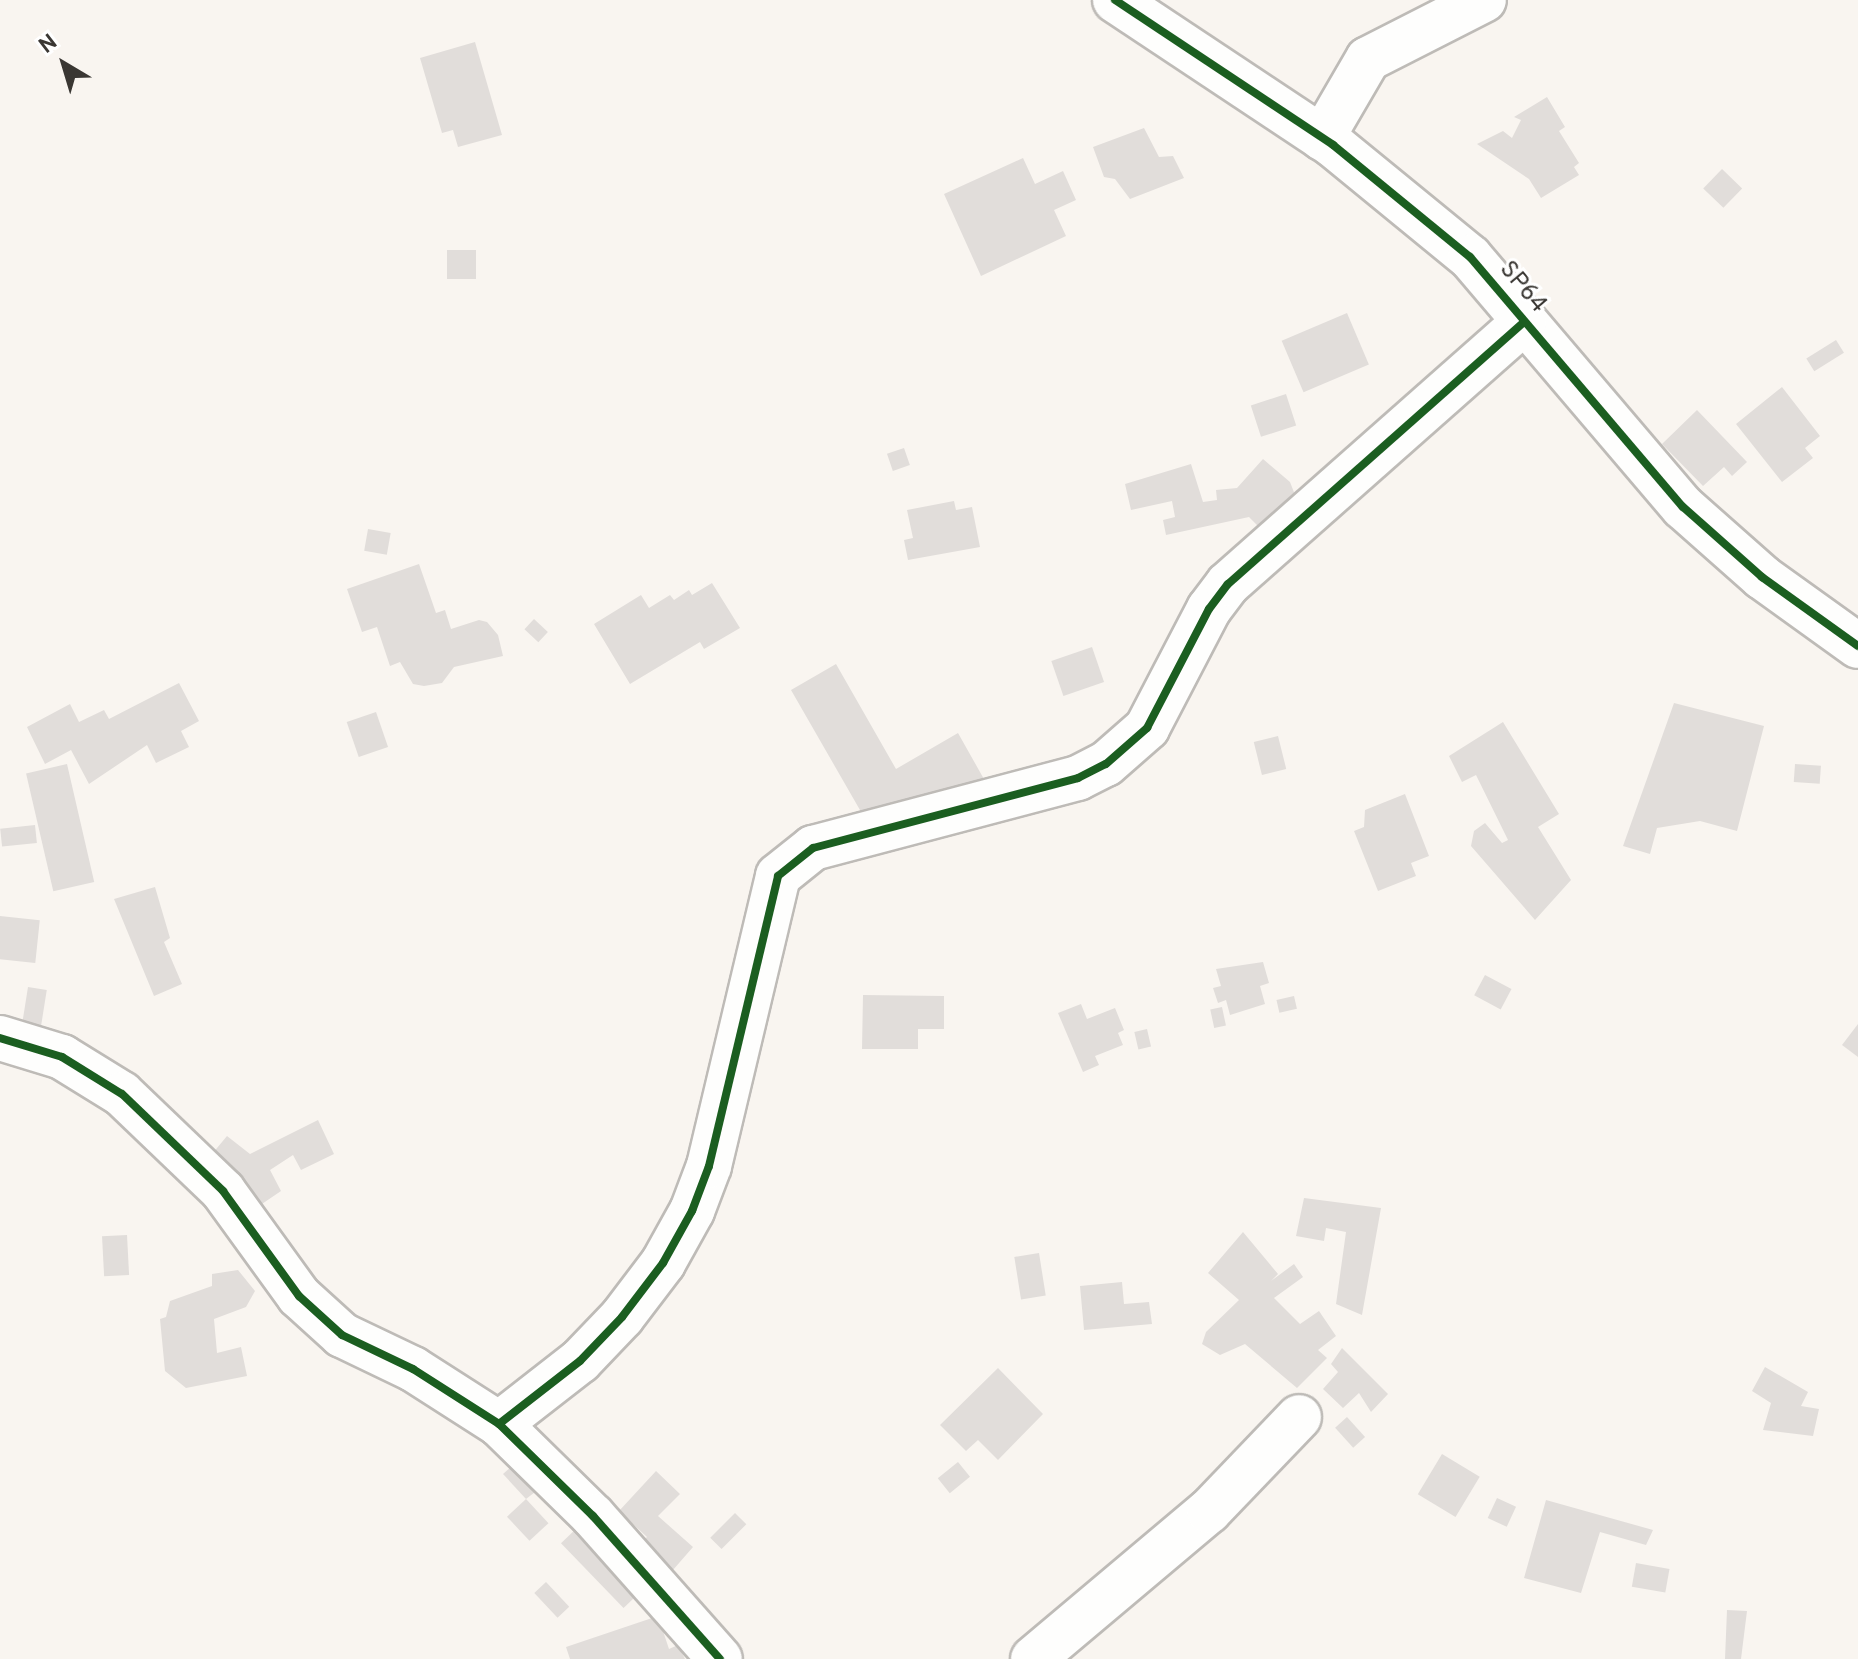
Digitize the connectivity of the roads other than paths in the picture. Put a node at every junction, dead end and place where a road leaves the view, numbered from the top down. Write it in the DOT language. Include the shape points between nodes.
graph roads {
  1 [pos="1484,0"];
  2 [pos="1136,6"];
  3 [pos="1322,138"];
  4 [pos="1524,322"];
  5 [pos="1858,646"];
  6 [pos="0,1038"];
  7 [pos="1299,1417"];
  8 [pos="499,1424"];
  9 [pos="720,1659"];
  10 [pos="1033,1659"];
  1 -- 3 [label="street" via="1368,59"];
  2 -- 3 [label="street, SP64 / SP64"];
  3 -- 4 [label="street, SP64 / SP64" via="1470,257"];
  4 -- 5 [label="street, SP64 / SP64" via="1683,507 1762,577"];
  4 -- 8 [label="street" via="1228,584 1209,609 1147,728 1117,756 1078,778 813,848 778,876 709,1166 692,1211 663,1263 622,1317 580,1361"];
  6 -- 8 [label="street" via="62,1057 122,1094 223,1191 299,1296 342,1335 413,1369"];
  7 -- 10 [label="street" via="1198,1521"];
  8 -- 9 [label="street" via="593,1516"];
}
